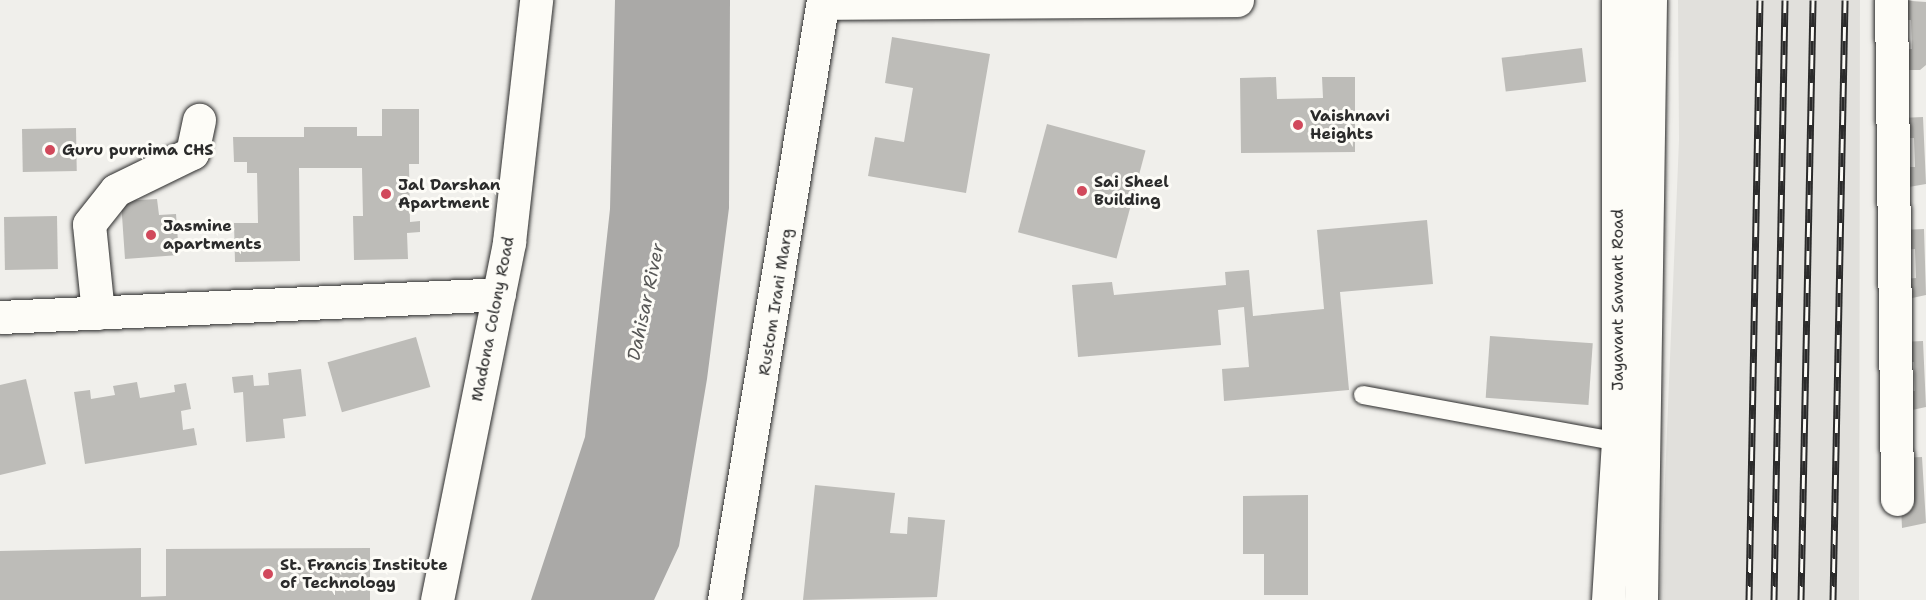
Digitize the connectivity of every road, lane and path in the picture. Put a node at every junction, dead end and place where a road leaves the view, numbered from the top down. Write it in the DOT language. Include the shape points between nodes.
graph roads {
  1 [pos="536,0"];
  2 [pos="1237,0"];
  3 [pos="1618,0"];
  4 [pos="1650,0"];
  5 [pos="1891,0"];
  6 [pos="823,1"];
  7 [pos="199,120"];
  8 [pos="498,294"];
  9 [pos="98,312"];
  10 [pos="0,317"];
  11 [pos="1363,394"];
  12 [pos="1618,442"];
  13 [pos="1897,499"];
  14 [pos="437,600"];
  15 [pos="724,600"];
  16 [pos="1608,600"];
  17 [pos="1641,600"];
  1 -- 8 [label="street, Madona Colony Road"];
  2 -- 6 [label="street"];
  3 -- 12 [label="street, Jayavant Sawant Road"];
  4 -- 17 [label="street, Jayavant Sawant Road"];
  5 -- 13 [label="street"];
  6 -- 15 [label="street, Rustom Irani Marg"];
  7 -- 9 [label="street" via="192,153 116,190 89,224"];
  8 -- 9 [label="street"];
  8 -- 14 [label="street, Madona Colony Road"];
  9 -- 10 [label="street"];
  11 -- 12 [label="lane"];
  12 -- 16 [label="street, Jayavant Sawant Road"];
}
